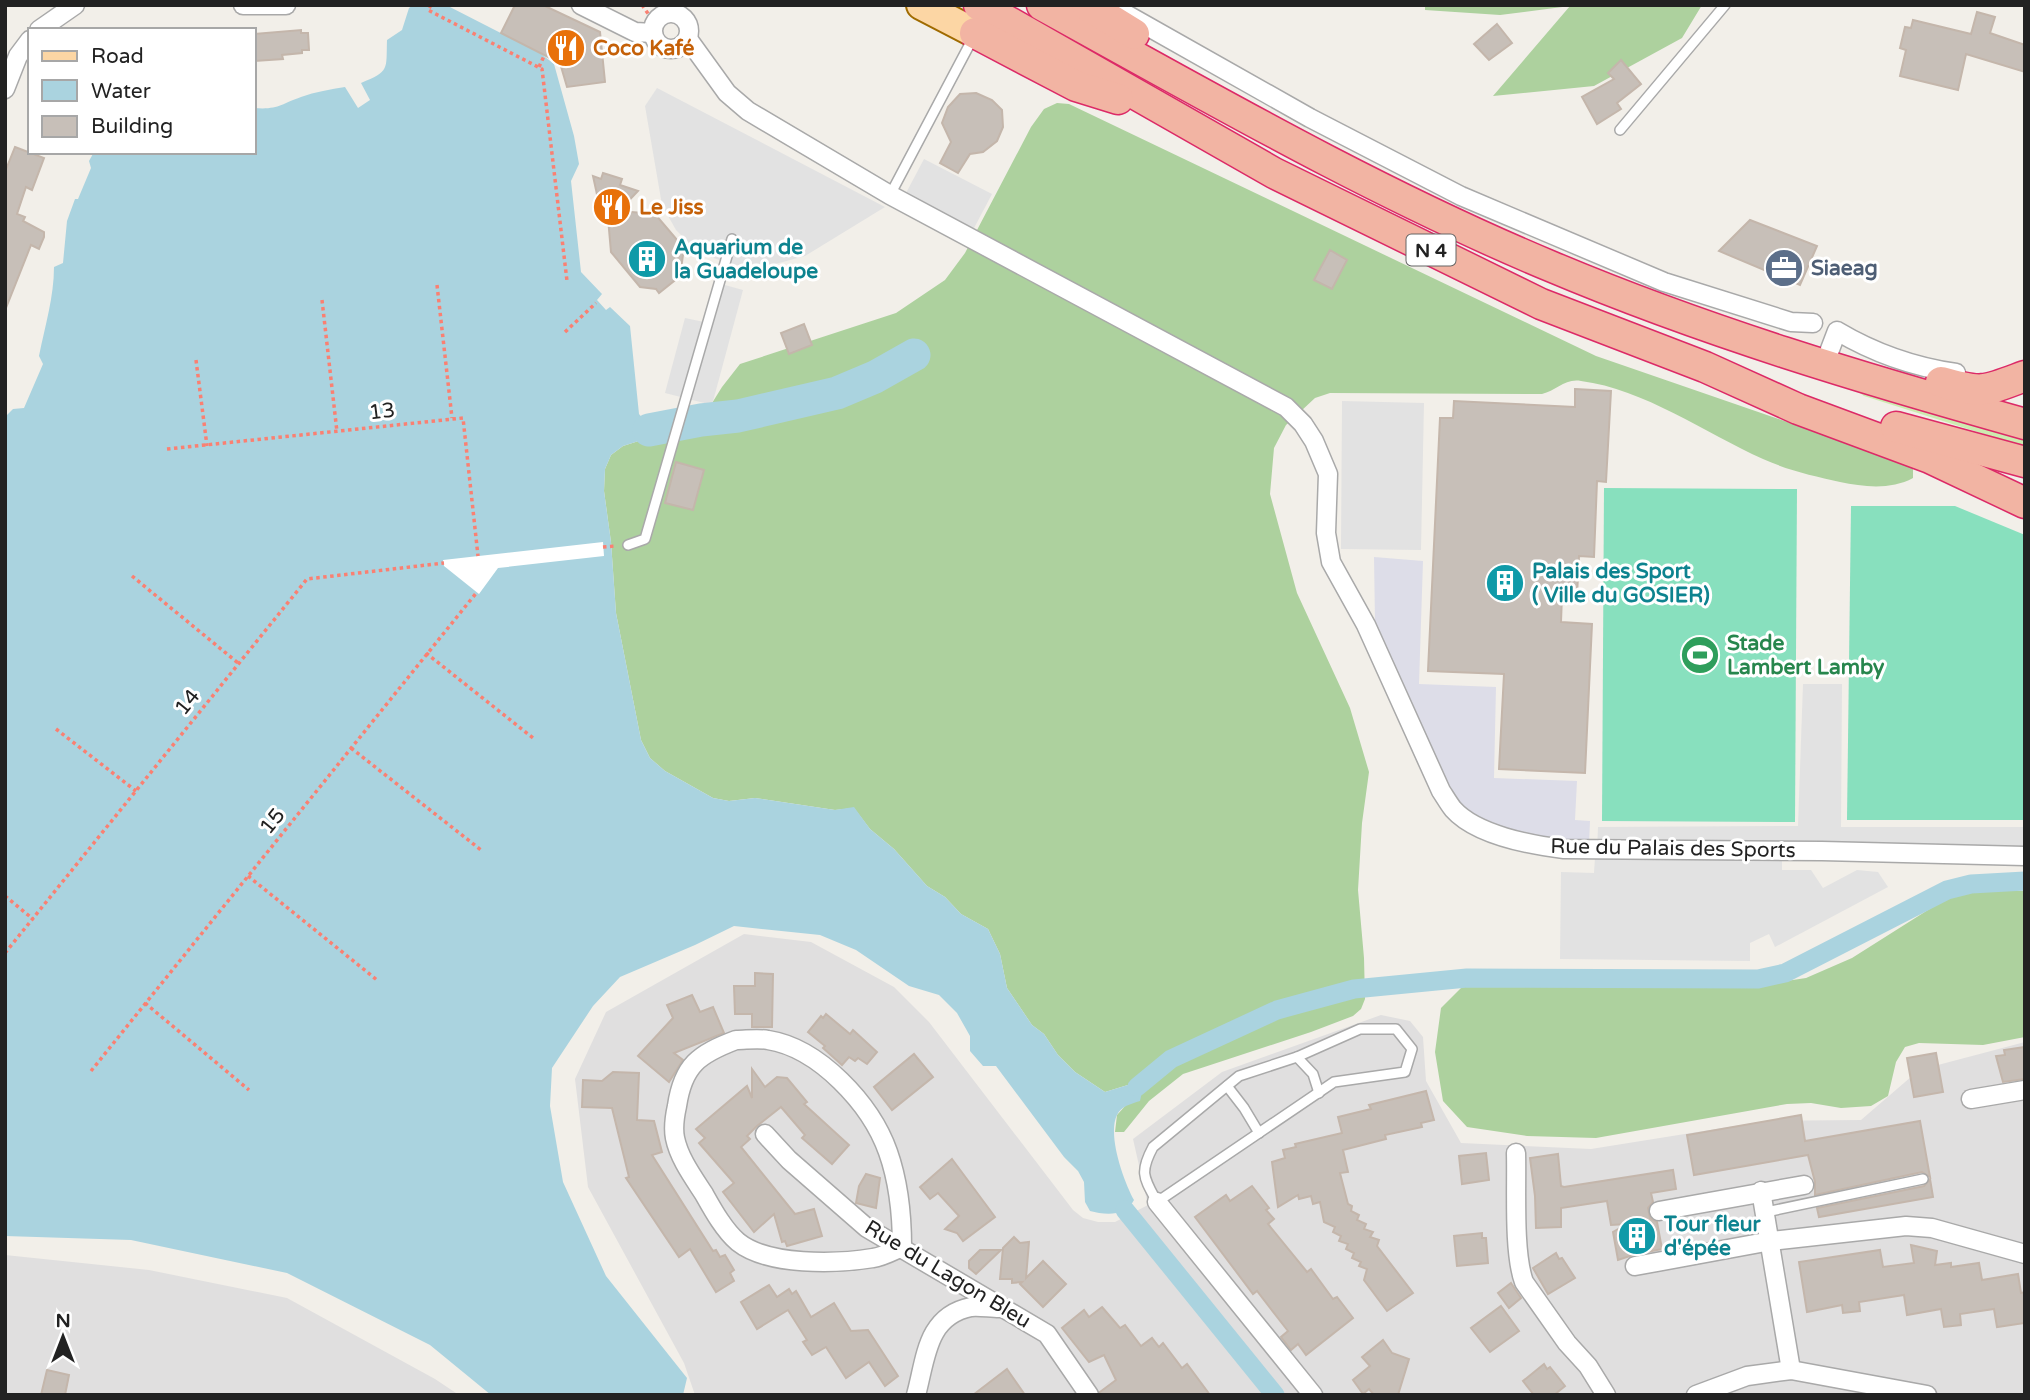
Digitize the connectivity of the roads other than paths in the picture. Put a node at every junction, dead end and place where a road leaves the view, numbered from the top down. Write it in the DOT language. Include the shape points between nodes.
graph roads {
  1 [pos="75,5"];
  2 [pos="243,5"];
  3 [pos="286,5"];
  4 [pos="581,5"];
  5 [pos="921,5"];
  6 [pos="1042,5"];
  7 [pos="1087,5"];
  8 [pos="1112,5"];
  9 [pos="1725,5"];
  10 [pos="688,11"];
  11 [pos="977,19"];
  12 [pos="42,28"];
  13 [pos="653,33"];
  14 [pos="688,39"];
  15 [pos="28,43"];
  16 [pos="5,89"];
  17 [pos="1620,130"];
  18 [pos="1387,190"];
  19 [pos="890,195"];
  20 [pos="732,239"];
  21 [pos="1548,266"];
  22 [pos="1813,323"];
  23 [pos="1829,352"];
  24 [pos="2025,365"];
  25 [pos="1705,367"];
  26 [pos="2007,386"];
  27 [pos="2025,424"];
  28 [pos="2025,461"];
  29 [pos="2025,503"];
  30 [pos="628,545"];
  31 [pos="2025,856"];
  32 [pos="1297,1057"];
  33 [pos="1227,1086"];
  34 [pos="2025,1090"];
  35 [pos="1319,1093"];
  36 [pos="1971,1099"];
  37 [pos="1259,1133"];
  38 [pos="765,1135"];
  39 [pos="1516,1153"];
  40 [pos="1923,1179"];
  41 [pos="1804,1185"];
  42 [pos="1761,1191"];
  43 [pos="1157,1202"];
  44 [pos="1659,1211"];
  45 [pos="1766,1212"];
  46 [pos="1771,1241"];
  47 [pos="902,1247"];
  48 [pos="2025,1254"];
  49 [pos="1635,1266"];
  50 [pos="1002,1308"];
  51 [pos="1791,1370"];
  52 [pos="916,1395"];
  53 [pos="1089,1395"];
  54 [pos="1313,1395"];
  55 [pos="1606,1395"];
  56 [pos="1696,1395"];
  57 [pos="1927,1395"];
  1 -- 12 [label="street"];
  2 -- 3 [label="street"];
  4 -- 13 [label="street" via="635,32"];
  5 -- 11 [label="main road"];
  6 -- 18 [label="highway, N 4"];
  7 -- 18 [label="highway"];
  8 -- 22 [label="street" via="1310,118 1461,196 1664,282 1791,323"];
  9 -- 17 [label="lane"];
  10 -- 13 [label="street" via="663,14"];
  10 -- 14 [label="street"];
  11 -- 19 [label="lane"];
  11 -- 25 [label="highway, N 4" via="1076,86 1166,113 1273,173 1541,304"];
  13 -- 14 [label="street" via="665,48 676,49"];
  14 -- 19 [label="street, Rue du Palais des Sports" via="727,93 748,111"];
  15 -- 16 [label="street"];
  18 -- 21 [label="highway, N 4"];
  19 -- 31 [label="street, Rue du Palais des Sports" via="1286,407 1303,424 1328,474 1326,533 1331,562 1366,625 1441,791 1454,810 1494,834 1530,845 1597,850"];
  20 -- 30 [label="lane" via="645,539"];
  21 -- 23 [label="highway"];
  21 -- 27 [label="highway, N 4" via="1748,342"];
  23 -- 24 [label="street" via="1837,331 1863,347 1904,361 1969,376"];
  23 -- 26 [label="highway" via="1969,390"];
  25 -- 28 [label="highway, N 4"];
  25 -- 29 [label="highway" via="1798,409 1930,458"];
  32 -- 33 [label="lane" via="1239,1076"];
  32 -- 35 [label="lane" via="1313,1074"];
  32 -- 35 [label="lane" via="1360,1029 1396,1029 1412,1049 1405,1072 1334,1082"];
  33 -- 37 [label="lane"];
  33 -- 43 [label="lane" via="1153,1147 1144,1163 1145,1181"];
  34 -- 36 [label="street"];
  35 -- 37 [label="lane"];
  37 -- 43 [label="lane"];
  38 -- 47 [label="street, Rue du Lagon Bleu" via="867,1228"];
  39 -- 55 [label="street" via="1524,1282"];
  40 -- 45 [label="lane"];
  41 -- 42 [label="street"];
  42 -- 44 [label="street"];
  42 -- 45 [label="street"];
  43 -- 54 [label="street"];
  45 -- 46 [label="street"];
  46 -- 48 [label="street" via="1919,1226"];
  46 -- 49 [label="street"];
  46 -- 51 [label="street"];
  47 -- 47 [label="street" via="902,1213 887,1149 863,1107 838,1077 801,1050 767,1040 736,1040 711,1049 691,1065 680,1085 675,1137 686,1166 738,1242 770,1256 810,1262 875,1258"];
  47 -- 50 [label="street, Rue du Lagon Bleu"];
  50 -- 52 [label="street" via="971,1307 942,1320 929,1342"];
  50 -- 53 [label="street, Rue du Lagon Bleu" via="1047,1334"];
  51 -- 56 [label="street" via="1747,1376"];
  51 -- 57 [label="street"];
}
